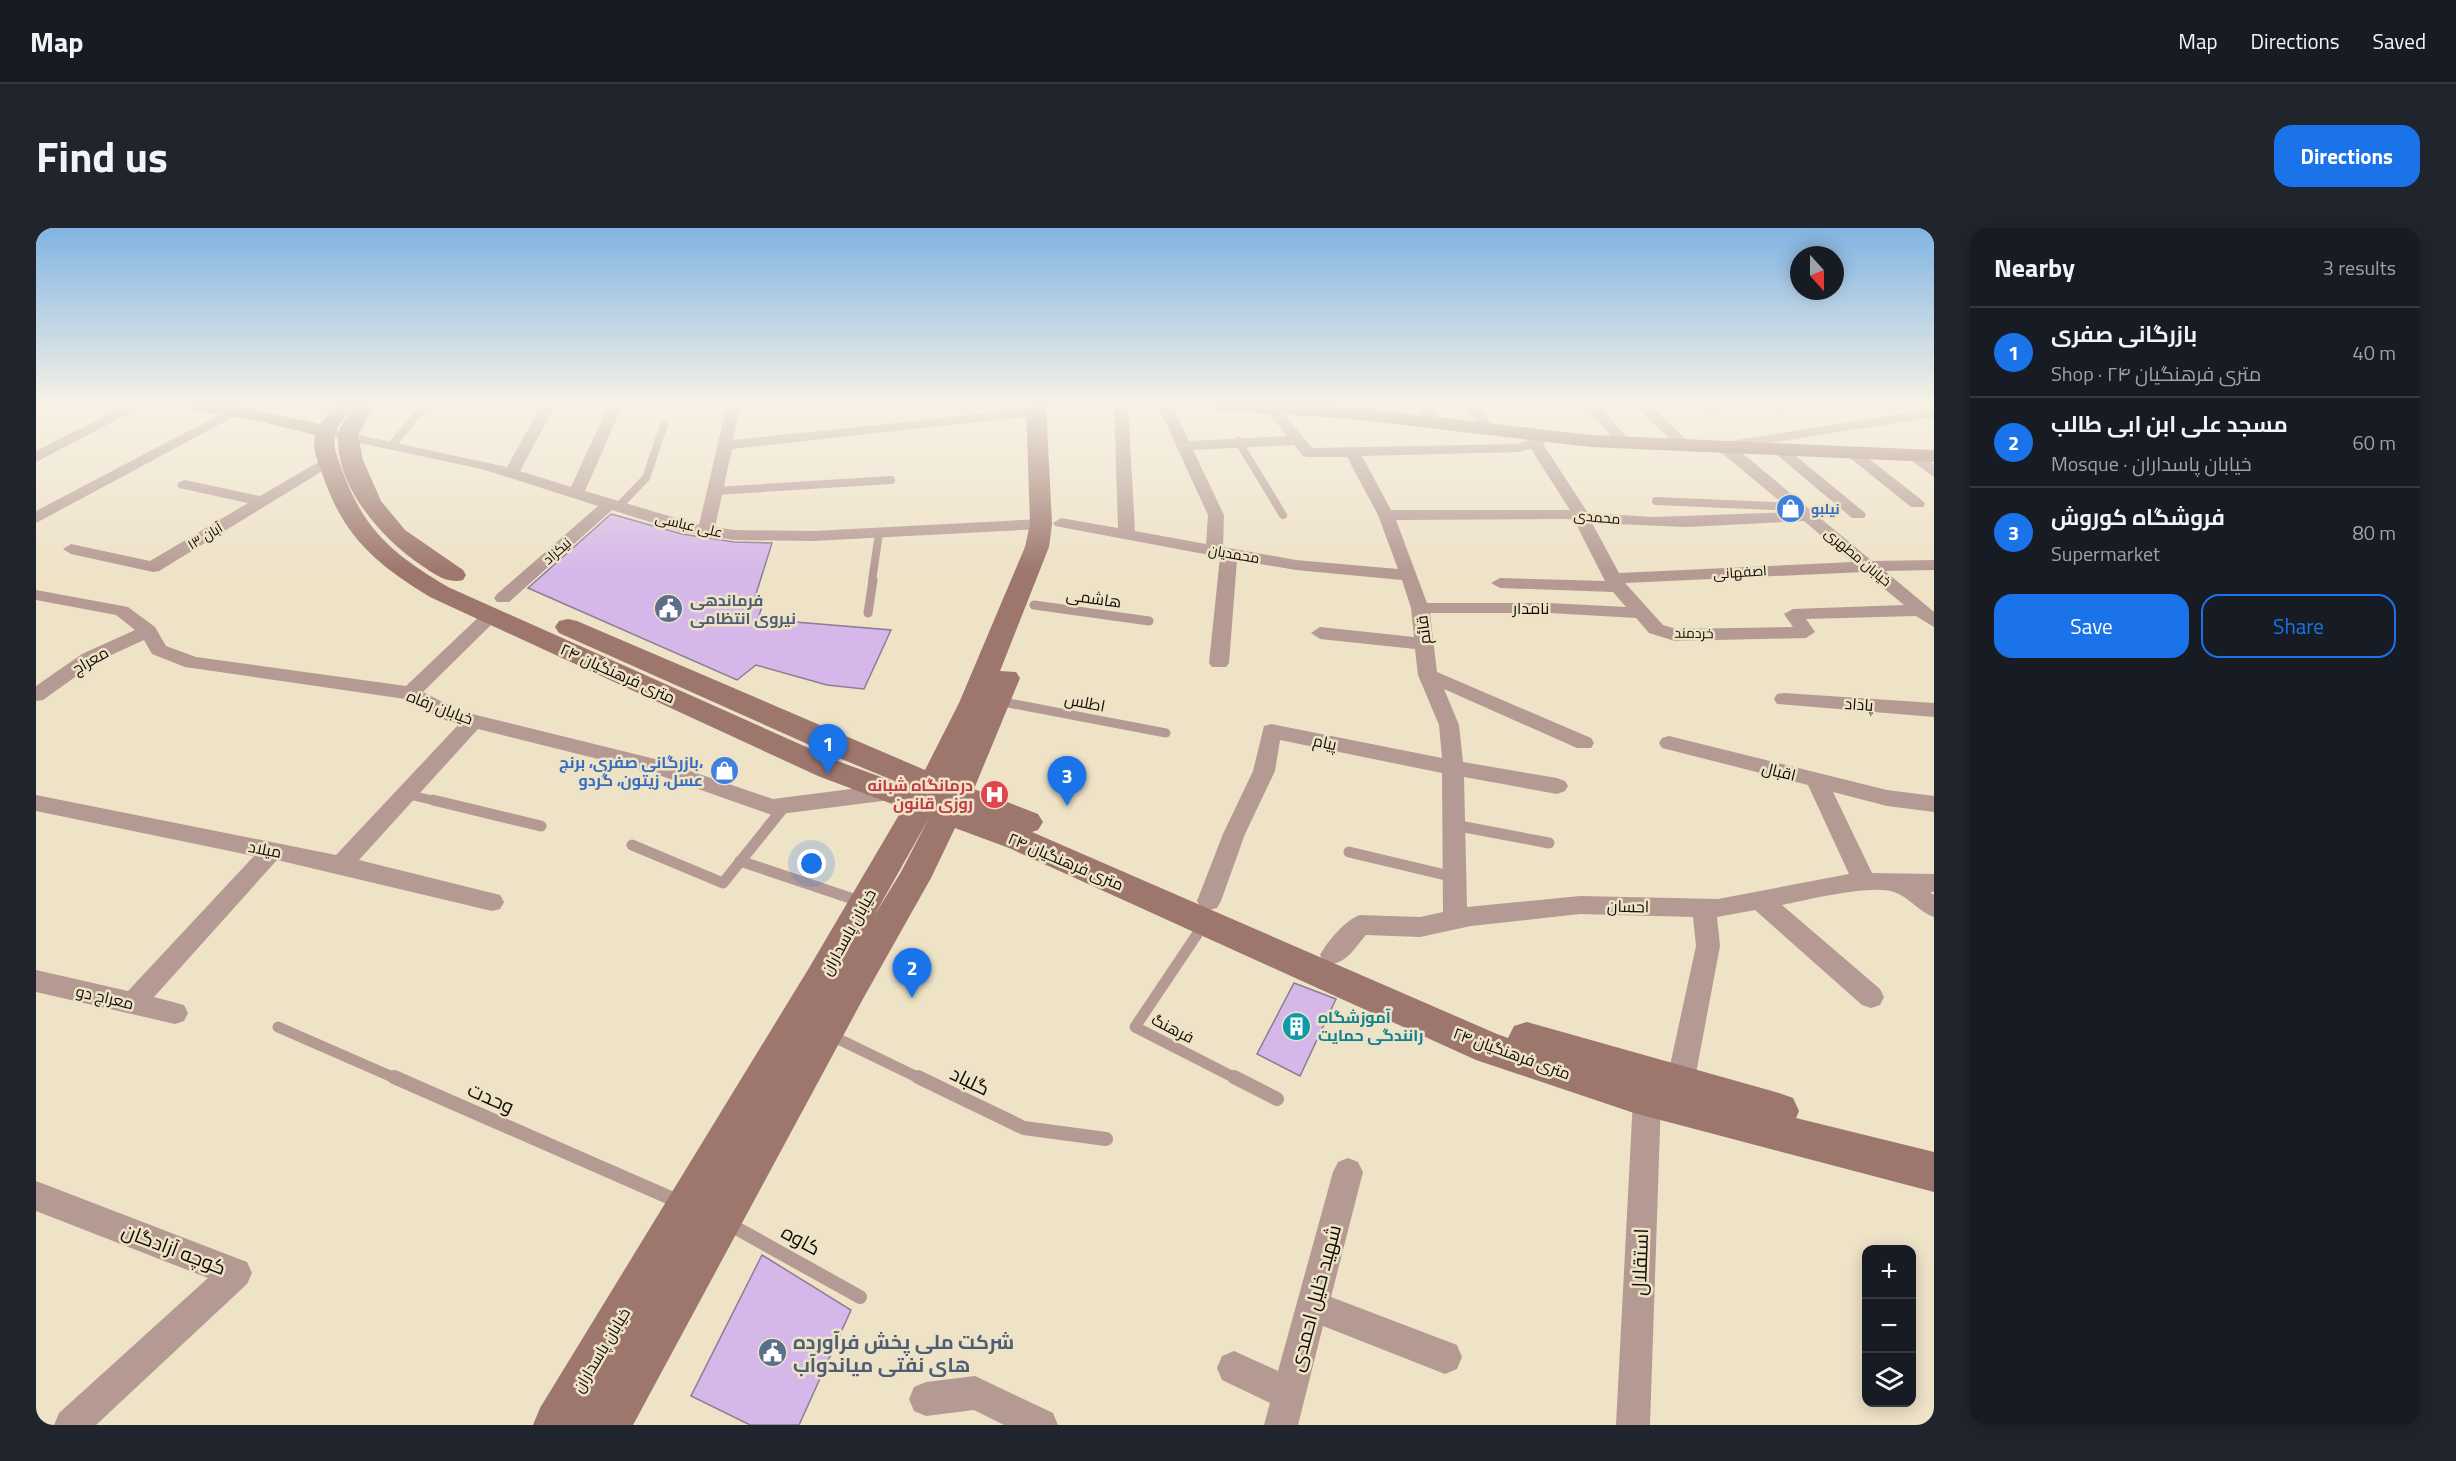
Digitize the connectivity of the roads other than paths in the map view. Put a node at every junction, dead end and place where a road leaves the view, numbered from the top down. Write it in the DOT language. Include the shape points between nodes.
graph roads {
  1 [pos="144,460"];
  2 [pos="313,460"];
  3 [pos="336,460"];
  4 [pos="455,460"];
  5 [pos="520,460"];
  6 [pos="591,460"];
  7 [pos="652,460"];
  8 [pos="723,460"];
  9 [pos="1046,460"];
  10 [pos="1123,460"];
  11 [pos="1190,460"];
  12 [pos="1249,460"];
  13 [pos="1357,460"];
  14 [pos="1552,460"];
  15 [pos="1734,460"];
  16 [pos="1792,460"];
  17 [pos="1861,460"];
  18 [pos="510,473"];
  19 [pos="891,480"];
  20 [pos="185,485"];
  21 [pos="716,491"];
  22 [pos="576,494"];
  23 [pos="261,501"];
  24 [pos="1656,501"];
  25 [pos="1917,504"];
  26 [pos="614,505"];
  27 [pos="1802,511"];
  28 [pos="1283,515"];
  29 [pos="1386,515"];
  30 [pos="1858,515"];
  31 [pos="1581,517"];
  32 [pos="36,518"];
  33 [pos="1051,523"];
  34 [pos="706,531"];
  35 [pos="879,532"];
  36 [pos="1127,535"];
  37 [pos="71,549"];
  38 [pos="1222,551"];
  39 [pos="1934,565"];
  40 [pos="1868,566"];
  41 [pos="1409,575"];
  42 [pos="1500,583"];
  43 [pos="1615,583"];
  44 [pos="36,594"];
  45 [pos="1034,606"];
  46 [pos="497,607"];
  47 [pos="1420,608"];
  48 [pos="1641,613"];
  49 [pos="868,614"];
  50 [pos="1928,615"];
  51 [pos="1149,621"];
  52 [pos="148,631"];
  53 [pos="1320,633"];
  54 [pos="1424,644"];
  55 [pos="1219,663"];
  56 [pos="1428,675"];
  57 [pos="410,693"];
  58 [pos="36,695"];
  59 [pos="1784,699"];
  60 [pos="997,701"];
  61 [pos="1934,710"];
  62 [pos="474,721"];
  63 [pos="1166,733"];
  64 [pos="1584,742"];
  65 [pos="1669,743"];
  66 [pos="1453,768"];
  67 [pos="1816,780"];
  68 [pos="1557,786"];
  69 [pos="406,794"];
  70 [pos="929,797"];
  71 [pos="36,803"];
  72 [pos="1934,804"];
  73 [pos="784,807"];
  74 [pos="1454,825"];
  75 [pos="542,826"];
  76 [pos="1549,843"];
  77 [pos="632,845"];
  78 [pos="272,850"];
  79 [pos="1349,852"];
  80 [pos="740,861"];
  81 [pos="341,865"];
  82 [pos="1455,877"];
  83 [pos="1865,882"];
  84 [pos="1934,883"];
  85 [pos="1902,884"];
  86 [pos="1760,900"];
  87 [pos="492,902"];
  88 [pos="864,903"];
  89 [pos="1704,908"];
  90 [pos="1934,908"];
  91 [pos="1207,911"];
  92 [pos="1455,919"];
  93 [pos="1333,955"];
  94 [pos="36,981"];
  95 [pos="1871,997"];
  96 [pos="133,1003"];
  97 [pos="175,1013"];
  98 [pos="278,1027"];
  99 [pos="825,1032"];
  100 [pos="1680,1084"];
  101 [pos="1277,1099"];
  102 [pos="1647,1099"];
  103 [pos="1106,1139"];
  104 [pos="1934,1150"];
  105 [pos="1348,1172"];
  106 [pos="1934,1172"];
  107 [pos="36,1196"];
  108 [pos="687,1205"];
  109 [pos="721,1220"];
  110 [pos="860,1297"];
  111 [pos="1313,1306"];
  112 [pos="1445,1357"];
  113 [pos="1234,1368"];
  114 [pos="926,1399"];
  115 [pos="1285,1409"];
  116 [pos="72,1425"];
  117 [pos="557,1425"];
  118 [pos="607,1425"];
  119 [pos="1041,1425"];
  120 [pos="1633,1425"];
  1 -- 32 [label="street"];
  2 -- 23 [label="street, ۱۳ آبان"];
  3 -- 46 [label="main road, ۲۴ متری فرهنگیان" via="339,493 361,534 399,568 439,592"];
  4 -- 18 [label="street, علی عباسی"];
  5 -- 18 [label="street"];
  6 -- 22 [label="street"];
  7 -- 26 [label="lane" via="646,478"];
  8 -- 21 [label="street"];
  9 -- 33 [label="main road, خیابان پاسداران"];
  10 -- 36 [label="street"];
  11 -- 38 [label="street" via="1216,515"];
  12 -- 28 [label="lane"];
  13 -- 29 [label="street, قائم"];
  14 -- 31 [label="street, خردمند"];
  15 -- 27 [label="street, خیابان مطهری"];
  16 -- 30 [label="street"];
  17 -- 25 [label="street"];
  18 -- 22 [label="street, علی عباسی"];
  19 -- 21 [label="lane"];
  20 -- 23 [label="street"];
  21 -- 34 [label="street"];
  22 -- 26 [label="street, علی عباسی"];
  23 -- 37 [label="street, ۱۳ آبان" via="153,567"];
  24 -- 27 [label="lane"];
  26 -- 34 [label="street, علی عباسی"];
  26 -- 46 [label="street, نیکزاد"];
  27 -- 31 [label="street, محمدی" via="1695,520"];
  27 -- 40 [label="street, خیابان مطهری"];
  29 -- 31 [label="street, محمدی"];
  29 -- 41 [label="street, قائم"];
  31 -- 43 [label="street, خردمند"];
  33 -- 35 [label="street, علی عباسی"];
  33 -- 36 [label="street, محمدیان"];
  33 -- 45 [label="main road, خیابان پاسداران" via="1056,548"];
  33 -- 70 [label="main road, خیابان پاسداران" via="1036,547 973,703"];
  34 -- 35 [label="street, علی عباسی" via="813,536"];
  35 -- 49 [label="lane"];
  36 -- 38 [label="street, محمدیان"];
  38 -- 41 [label="street, محمدیان" via="1296,565"];
  38 -- 55 [label="street"];
  39 -- 40 [label="street, اصفهانی"];
  40 -- 43 [label="street, اصفهانی"];
  40 -- 50 [label="street, خیابان مطهری"];
  41 -- 47 [label="street, قائم"];
  42 -- 43 [label="street, اصفهانی"];
  43 -- 48 [label="street, خردمند"];
  44 -- 52 [label="street, خیابان رفاه" via="122,611"];
  45 -- 51 [label="lane, هاشمی"];
  45 -- 60 [label="main road, خیابان پاسداران"];
  46 -- 57 [label="street, نیکزاد"];
  46 -- 70 [label="main road, ۲۴ متری فرهنگیان" via="849,751"];
  46 -- 70 [label="main road, ۲۴ متری فرهنگیان" via="830,770"];
  47 -- 48 [label="street, نامدار"];
  47 -- 54 [label="street, قائم"];
  48 -- 50 [label="street, خردمند" via="1656,629 1675,635 1806,632 1793,614"];
  52 -- 57 [label="street, خیابان رفاه" via="159,650 192,663"];
  52 -- 58 [label="street, معراج" via="89,658"];
  53 -- 54 [label="street"];
  54 -- 56 [label="street, قائم"];
  56 -- 64 [label="street"];
  56 -- 66 [label="street, قائم" via="1449,725"];
  57 -- 62 [label="street, خیابان رفاه" via="454,716"];
  59 -- 61 [label="street, پاداد"];
  60 -- 63 [label="lane, اطلس"];
  60 -- 70 [label="main road, خیابان پاسداران"];
  62 -- 69 [label="street"];
  62 -- 73 [label="street, خیابان رفاه" via="655,766 772,807"];
  65 -- 67 [label="street, اقبال"];
  66 -- 68 [label="street, پیام"];
  66 -- 74 [label="street, قائم"];
  66 -- 91 [label="street, پیام" via="1271,731 1264,771 1234,834"];
  67 -- 72 [label="street" via="1887,798"];
  67 -- 83 [label="street, اقبال"];
  69 -- 75 [label="lane"];
  69 -- 81 [label="street"];
  70 -- 73 [label="street, خیابان رفاه"];
  70 -- 88 [label="main road, خیابان پاسداران"];
  70 -- 91 [label="main road, ۲۴ متری فرهنگیان" via="1020,840"];
  70 -- 99 [label="main road, خیابان پاسداران" via="915,878"];
  71 -- 78 [label="street, میلاد"];
  73 -- 80 [label="lane"];
  74 -- 76 [label="lane"];
  74 -- 82 [label="street, قائم"];
  77 -- 80 [label="lane" via="723,883"];
  78 -- 81 [label="street, میلاد"];
  78 -- 96 [label="street"];
  79 -- 82 [label="lane"];
  80 -- 88 [label="lane"];
  81 -- 87 [label="street, میلاد"];
  82 -- 92 [label="street, قائم"];
  83 -- 85 [label="street, احسان"];
  83 -- 86 [label="street, احسان"];
  84 -- 85 [label="street, احسان"];
  85 -- 90 [label="street"];
  86 -- 89 [label="street, احسان"];
  86 -- 95 [label="street"];
  88 -- 108 [label="main road, خیابان پاسداران"];
  89 -- 92 [label="street, احسان" via="1580,905"];
  89 -- 100 [label="street" via="1707,946"];
  91 -- 93 [label="main road, ۲۴ متری فرهنگیان"];
  91 -- 101 [label="lane, فرهنگ" via="1135,1027"];
  91 -- 102 [label="main road, ۲۴ متری فرهنگیان" via="1489,1048"];
  92 -- 93 [label="street, احسان" via="1420,927 1360,925"];
  93 -- 100 [label="main road, ۲۴ متری فرهنگیان" via="1498,1029"];
  94 -- 96 [label="street, معراج دو"];
  96 -- 97 [label="street, معراج دو"];
  98 -- 108 [label="lane, وحدت"];
  99 -- 103 [label="lane, گلباد" via="1024,1128"];
  99 -- 109 [label="main road, خیابان پاسداران"];
  100 -- 104 [label="main road, ۲۴ متری فرهنگیان"];
  102 -- 106 [label="main road, ۲۴ متری فرهنگیان"];
  102 -- 120 [label="street, استقلال"];
  105 -- 111 [label="street, شهید خلیل احمدی"];
  107 -- 116 [label="street, کوچه آزادگان" via="236,1273"];
  108 -- 117 [label="main road, خیابان پاسداران"];
  109 -- 110 [label="lane, کاوه"];
  109 -- 118 [label="main road, خیابان پاسداران"];
  111 -- 112 [label="street"];
  111 -- 115 [label="street, شهید خلیل احمدی"];
  113 -- 115 [label="street"];
  114 -- 119 [label="street" via="975,1393"];
}
